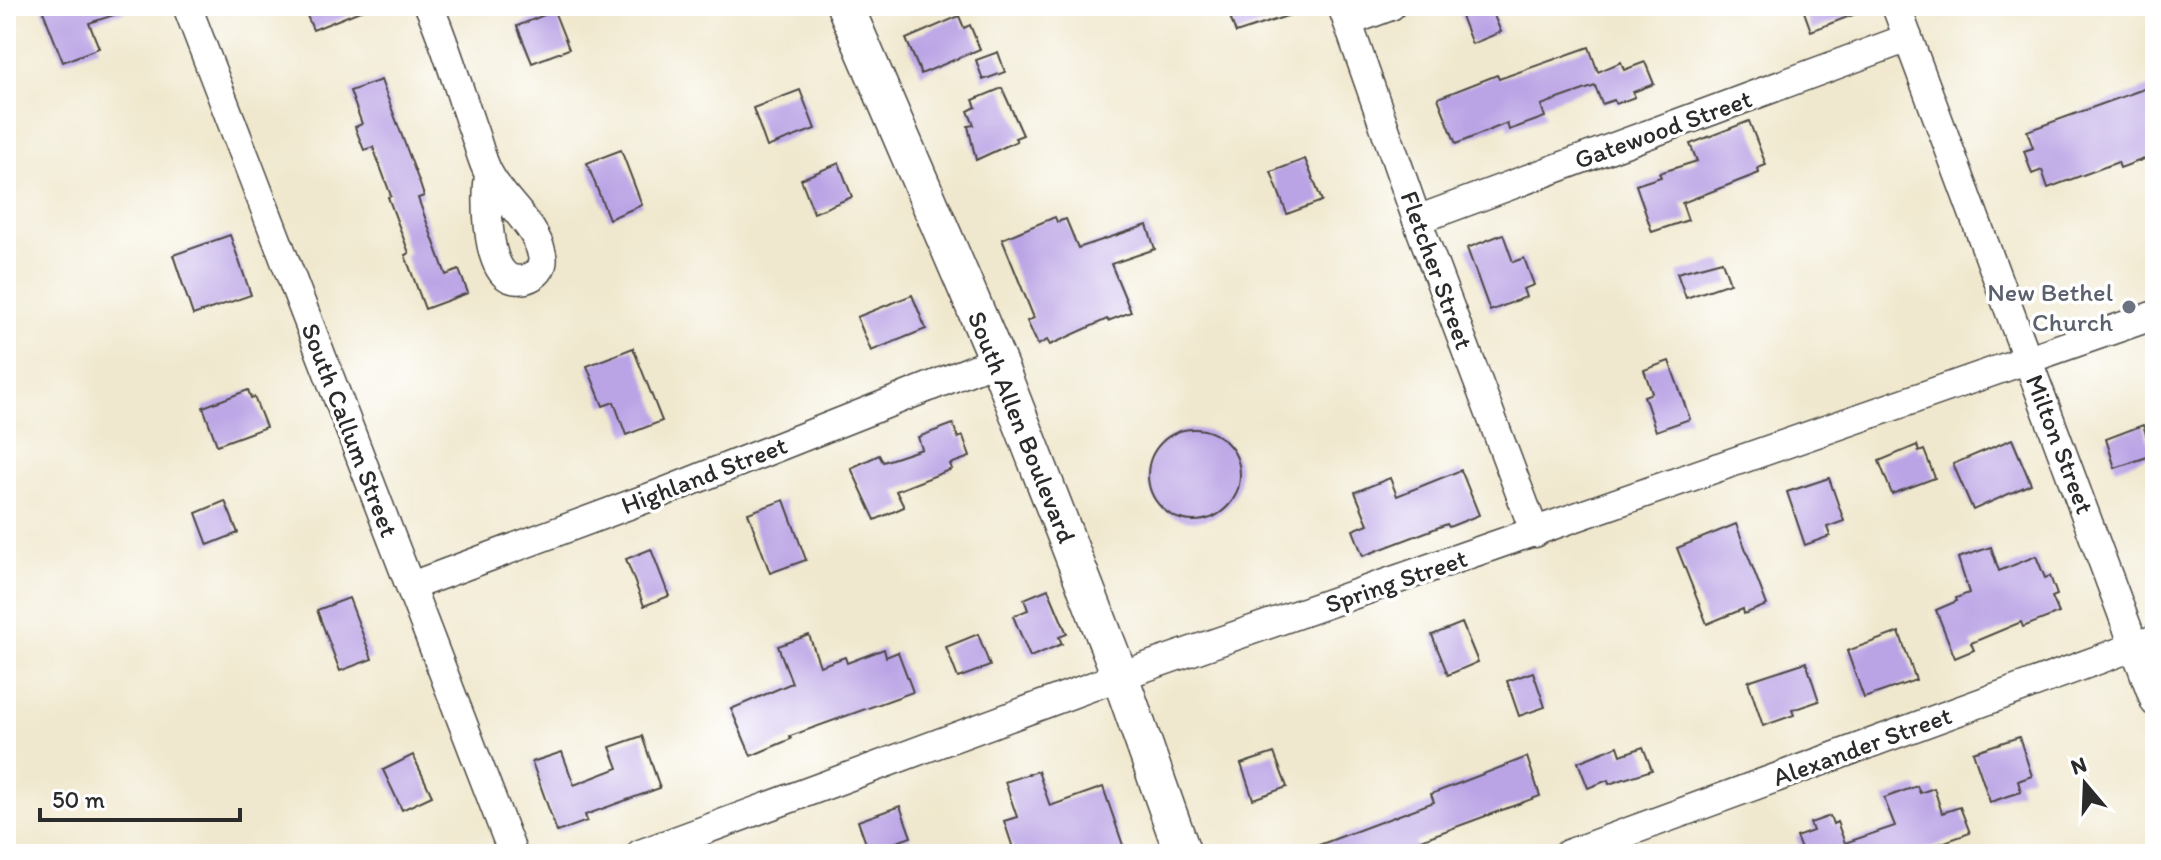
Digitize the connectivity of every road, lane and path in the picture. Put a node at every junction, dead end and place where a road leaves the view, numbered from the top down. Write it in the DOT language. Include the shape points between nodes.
graph roads {
  1 [pos="187,6"];
  2 [pos="429,6"];
  3 [pos="845,6"];
  4 [pos="1391,6"];
  5 [pos="1896,6"];
  6 [pos="1345,14"];
  7 [pos="1908,38"];
  8 [pos="489,174"];
  9 [pos="1417,220"];
  10 [pos="2155,315"];
  11 [pos="2028,359"];
  12 [pos="997,360"];
  13 [pos="1535,533"];
  14 [pos="411,586"];
  15 [pos="2145,642"];
  16 [pos="1120,676"];
  17 [pos="2155,702"];
  18 [pos="506,852"];
  19 [pos="640,854"];
  20 [pos="1183,854"];
  21 [pos="1568,854"];
  1 -- 14 [label="street, South Callum Street"];
  2 -- 8 [label="street"];
  3 -- 12 [label="street, South Allen Boulevard"];
  4 -- 6 [label="street"];
  5 -- 7 [label="street, Milton Street"];
  6 -- 9 [label="street, Fletcher Street"];
  7 -- 9 [label="street, Gatewood Street"];
  7 -- 11 [label="street, Milton Street"];
  9 -- 13 [label="street, Fletcher Street"];
  10 -- 11 [label="street, Spring Street"];
  11 -- 13 [label="street, Spring Street"];
  11 -- 15 [label="street, Milton Street"];
  12 -- 14 [label="street, Highland Street"];
  12 -- 16 [label="street, South Allen Boulevard"];
  13 -- 16 [label="street, Spring Street"];
  14 -- 18 [label="street, South Callum Street"];
  15 -- 17 [label="street, Milton Street"];
  15 -- 21 [label="street, Alexander Street"];
  16 -- 19 [label="street, Spring Street"];
  16 -- 20 [label="street, South Allen Boulevard"];
}
